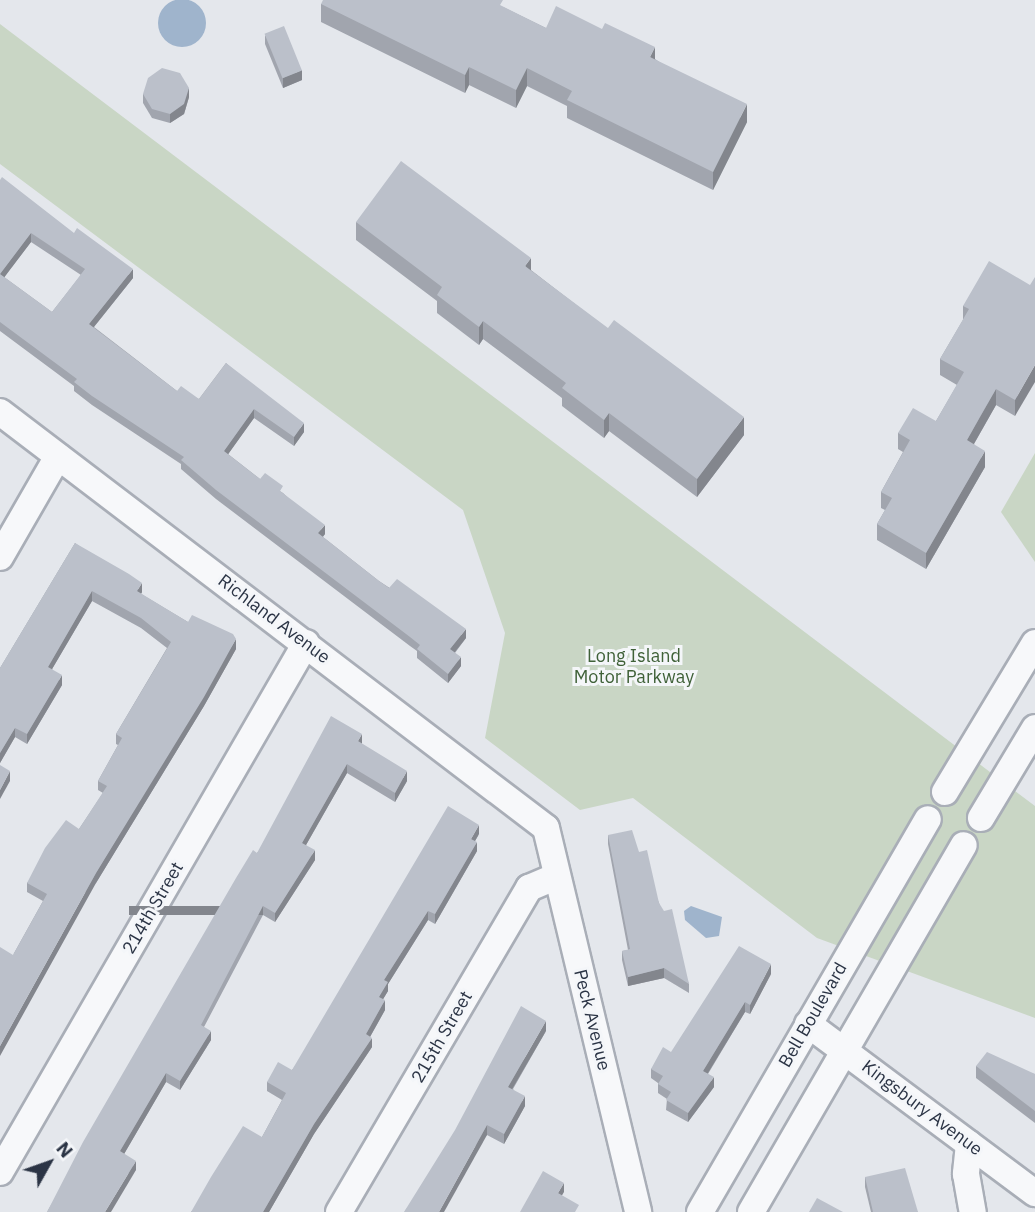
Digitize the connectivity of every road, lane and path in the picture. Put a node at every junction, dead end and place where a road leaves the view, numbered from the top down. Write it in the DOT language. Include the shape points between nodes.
graph roads {
  1 [pos="0,412"];
  2 [pos="58,456"];
  3 [pos="0,557"];
  4 [pos="306,643"];
  5 [pos="1035,643"];
  6 [pos="1035,728"];
  7 [pos="945,792"];
  8 [pos="981,818"];
  9 [pos="928,819"];
  10 [pos="546,828"];
  11 [pos="964,845"];
  12 [pos="557,876"];
  13 [pos="808,1024"];
  14 [pos="844,1050"];
  15 [pos="969,1144"];
  16 [pos="0,1172"];
  17 [pos="1035,1193"];
  18 [pos="339,1212"];
  19 [pos="638,1212"];
  20 [pos="700,1212"];
  21 [pos="751,1212"];
  22 [pos="973,1212"];
  1 -- 2 [label="street, Richland Avenue"];
  2 -- 3 [label="street"];
  2 -- 4 [label="street, Richland Avenue"];
  4 -- 10 [label="street, Richland Avenue"];
  4 -- 16 [label="street, 214th Street"];
  5 -- 7 [label="street"];
  6 -- 8 [label="street"];
  9 -- 13 [label="street, Bell Boulevard"];
  10 -- 12 [label="street, Peck Avenue"];
  11 -- 14 [label="street"];
  12 -- 18 [label="street, 215th Street" via="528,888"];
  12 -- 19 [label="street, Peck Avenue"];
  13 -- 14 [label="street, Kingsbury Avenue"];
  13 -- 20 [label="street, Bell Boulevard"];
  14 -- 15 [label="street, Kingsbury Avenue"];
  14 -- 21 [label="street"];
  15 -- 17 [label="street, Kingsbury Avenue"];
  15 -- 22 [label="street" via="966,1174"];
}
